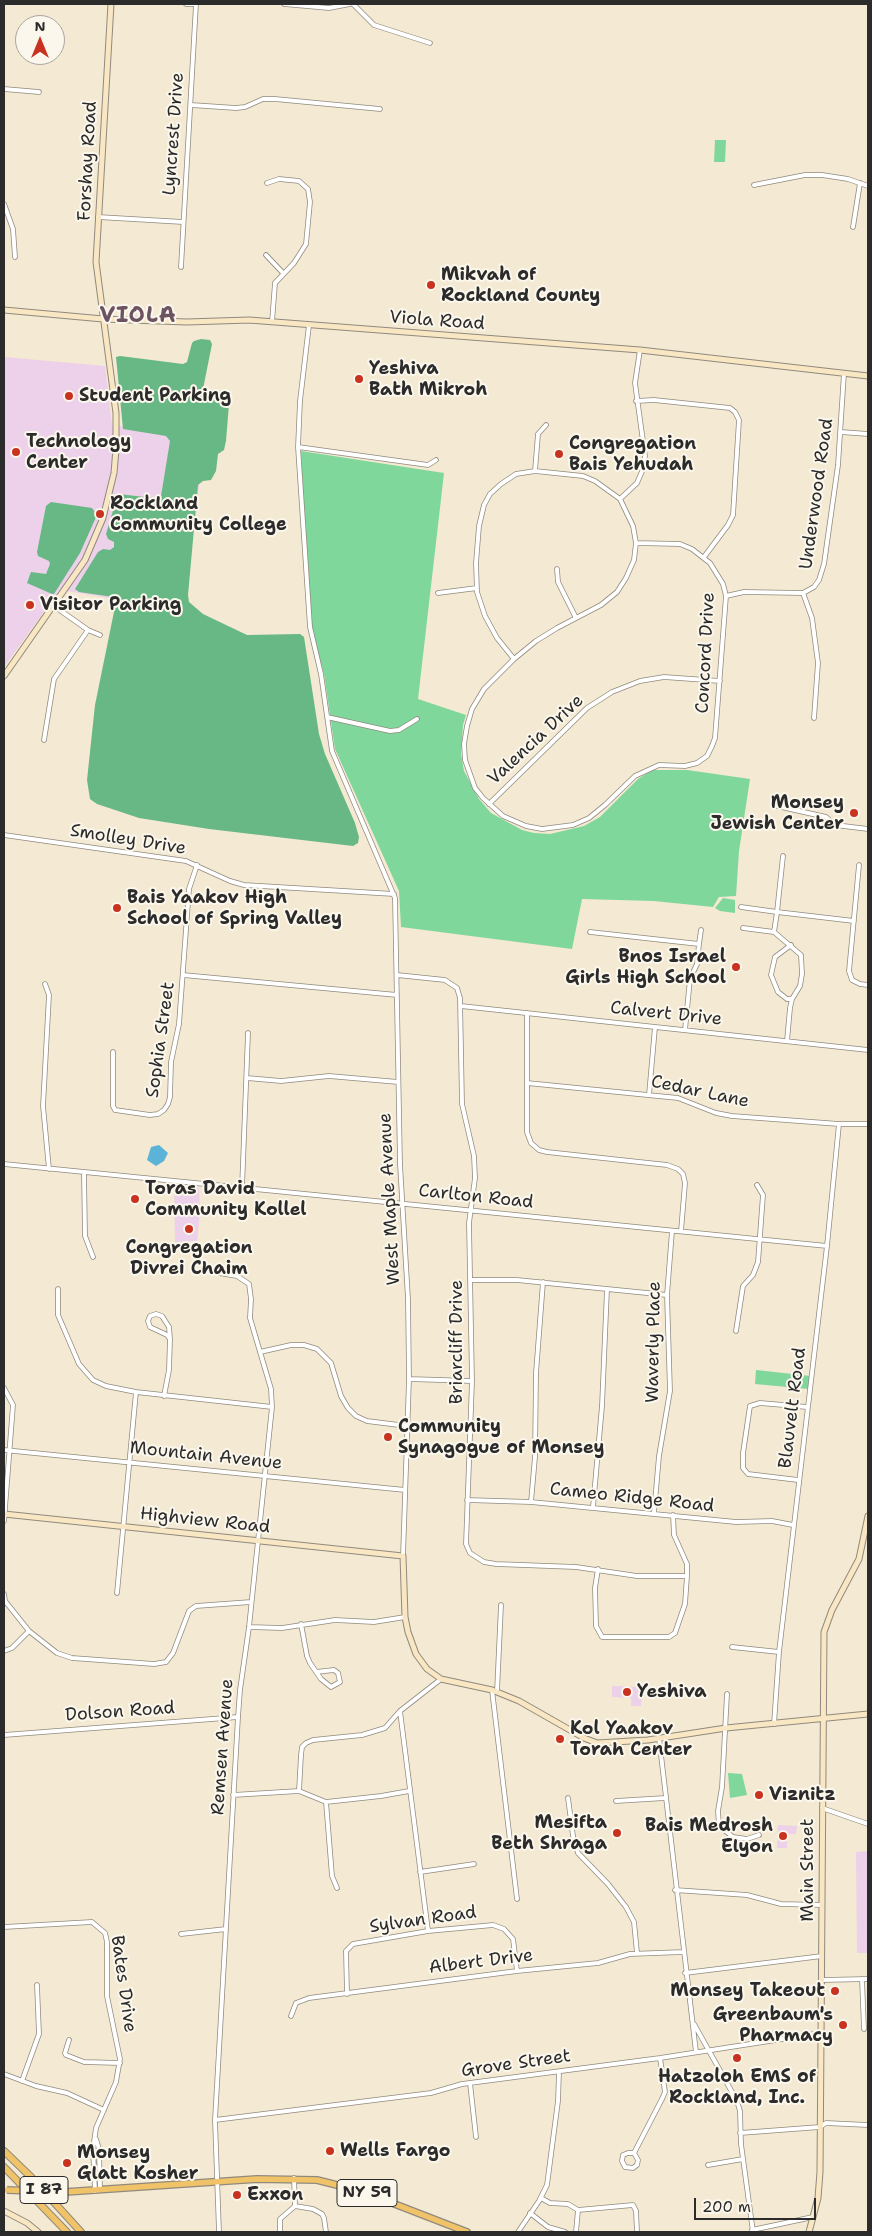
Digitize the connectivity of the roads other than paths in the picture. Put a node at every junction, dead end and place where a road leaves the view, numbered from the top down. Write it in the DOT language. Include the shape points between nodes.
graph roads {
  1 [pos="111,4"];
  2 [pos="186,4"];
  3 [pos="196,4"];
  4 [pos="284,4"];
  5 [pos="351,4"];
  6 [pos="430,43"];
  7 [pos="4,89"];
  8 [pos="39,92"];
  9 [pos="191,105"];
  10 [pos="380,109"];
  11 [pos="266,183"];
  12 [pos="860,183"];
  13 [pos="754,185"];
  14 [pos="868,186"];
  15 [pos="4,204"];
  16 [pos="98,217"];
  17 [pos="183,222"];
  18 [pos="853,227"];
  19 [pos="266,255"];
  20 [pos="15,258"];
  21 [pos="181,267"];
  22 [pos="283,273"];
  23 [pos="4,310"];
  24 [pos="103,319"];
  25 [pos="272,322"];
  26 [pos="309,325"];
  27 [pos="640,350"];
  28 [pos="844,373"];
  29 [pos="868,376"];
  30 [pos="636,401"];
  31 [pos="546,425"];
  32 [pos="841,432"];
  33 [pos="868,434"];
  34 [pos="298,447"];
  35 [pos="436,460"];
  36 [pos="535,471"];
  37 [pos="620,499"];
  38 [pos="636,543"];
  39 [pos="704,557"];
  40 [pos="557,569"];
  41 [pos="477,588"];
  42 [pos="438,593"];
  43 [pos="803,593"];
  44 [pos="726,596"];
  45 [pos="54,606"];
  46 [pos="576,618"];
  47 [pos="88,630"];
  48 [pos="100,635"];
  49 [pos="514,659"];
  50 [pos="4,676"];
  51 [pos="720,682"];
  52 [pos="327,717"];
  53 [pos="814,718"];
  54 [pos="417,719"];
  55 [pos="44,740"];
  56 [pos="489,804"];
  57 [pos="777,806"];
  58 [pos="868,829"];
  59 [pos="4,836"];
  60 [pos="783,856"];
  61 [pos="197,865"];
  62 [pos="859,865"];
  63 [pos="394,894"];
  64 [pos="741,908"];
  65 [pos="777,912"];
  66 [pos="854,921"];
  67 [pos="743,928"];
  68 [pos="702,930"];
  69 [pos="590,932"];
  70 [pos="774,932"];
  71 [pos="699,944"];
  72 [pos="791,945"];
  73 [pos="397,974"];
  74 [pos="183,976"];
  75 [pos="45,984"];
  76 [pos="868,986"];
  77 [pos="397,995"];
  78 [pos="792,999"];
  79 [pos="461,1006"];
  80 [pos="527,1013"];
  81 [pos="655,1027"];
  82 [pos="684,1030"];
  83 [pos="248,1033"];
  84 [pos="787,1041"];
  85 [pos="868,1050"];
  86 [pos="113,1052"];
  87 [pos="247,1078"];
  88 [pos="398,1082"];
  89 [pos="527,1083"];
  90 [pos="649,1095"];
  91 [pos="839,1124"];
  92 [pos="868,1124"];
  93 [pos="4,1164"];
  94 [pos="49,1169"];
  95 [pos="84,1173"];
  96 [pos="757,1185"];
  97 [pos="242,1188"];
  98 [pos="402,1204"];
  99 [pos="471,1210"];
  100 [pos="672,1231"];
  101 [pos="681,1232"];
  102 [pos="760,1240"];
  103 [pos="827,1246"];
  104 [pos="93,1257"];
  105 [pos="219,1273"];
  106 [pos="471,1280"];
  107 [pos="542,1282"];
  108 [pos="58,1289"];
  109 [pos="607,1289"];
  110 [pos="667,1295"];
  111 [pos="736,1331"];
  112 [pos="170,1339"];
  113 [pos="260,1352"];
  114 [pos="409,1379"];
  115 [pos="472,1381"];
  116 [pos="4,1388"];
  117 [pos="136,1392"];
  118 [pos="164,1396"];
  119 [pos="272,1407"];
  120 [pos="807,1408"];
  121 [pos="407,1426"];
  122 [pos="4,1450"];
  123 [pos="9,1450"];
  124 [pos="130,1462"];
  125 [pos="264,1477"];
  126 [pos="798,1480"];
  127 [pos="404,1490"];
  128 [pos="467,1500"];
  129 [pos="531,1502"];
  130 [pos="593,1506"];
  131 [pos="654,1513"];
  132 [pos="4,1514"];
  133 [pos="673,1515"];
  134 [pos="868,1516"];
  135 [pos="4,1521"];
  136 [pos="124,1525"];
  137 [pos="793,1525"];
  138 [pos="257,1540"];
  139 [pos="403,1556"];
  140 [pos="598,1569"];
  141 [pos="687,1576"];
  142 [pos="117,1593"];
  143 [pos="4,1594"];
  144 [pos="251,1602"];
  145 [pos="501,1605"];
  146 [pos="405,1617"];
  147 [pos="301,1624"];
  148 [pos="250,1627"];
  149 [pos="29,1631"];
  150 [pos="732,1647"];
  151 [pos="4,1651"];
  152 [pos="779,1652"];
  153 [pos="316,1672"];
  154 [pos="441,1679"];
  155 [pos="495,1691"];
  156 [pos="728,1694"];
  157 [pos="400,1711"];
  158 [pos="868,1714"];
  159 [pos="238,1716"];
  160 [pos="822,1719"];
  161 [pos="774,1724"];
  162 [pos="726,1728"];
  163 [pos="4,1735"];
  164 [pos="659,1738"];
  165 [pos="299,1791"];
  166 [pos="409,1791"];
  167 [pos="233,1795"];
  168 [pos="568,1798"];
  169 [pos="665,1798"];
  170 [pos="616,1801"];
  171 [pos="326,1802"];
  172 [pos="822,1808"];
  173 [pos="868,1824"];
  174 [pos="759,1835"];
  175 [pos="474,1864"];
  176 [pos="420,1872"];
  177 [pos="337,1888"];
  178 [pos="675,1890"];
  179 [pos="517,1899"];
  180 [pos="822,1905"];
  181 [pos="4,1926"];
  182 [pos="226,1929"];
  183 [pos="428,1931"];
  184 [pos="181,1934"];
  185 [pos="683,1952"];
  186 [pos="637,1954"];
  187 [pos="822,1956"];
  188 [pos="517,1971"];
  189 [pos="685,1972"];
  190 [pos="862,1979"];
  191 [pos="868,1979"];
  192 [pos="822,1980"];
  193 [pos="37,1985"];
  194 [pos="347,1994"];
  195 [pos="291,2016"];
  196 [pos="691,2017"];
  197 [pos="864,2029"];
  198 [pos="821,2033"];
  199 [pos="69,2040"];
  200 [pos="709,2050"];
  201 [pos="696,2052"];
  202 [pos="660,2058"];
  203 [pos="120,2063"];
  204 [pos="559,2072"];
  205 [pos="4,2074"];
  206 [pos="22,2081"];
  207 [pos="470,2083"];
  208 [pos="104,2110"];
  209 [pos="215,2120"];
  210 [pos="868,2125"];
  211 [pos="820,2127"];
  212 [pos="740,2133"];
  213 [pos="476,2137"];
  214 [pos="4,2152"];
  215 [pos="634,2154"];
  216 [pos="743,2159"];
  217 [pos="708,2165"];
  218 [pos="4,2167"];
  219 [pos="294,2178"];
  220 [pos="218,2181"];
  221 [pos="5,2190"];
  222 [pos="98,2191"];
  223 [pos="541,2198"];
  224 [pos="294,2206"];
  225 [pos="578,2210"];
  226 [pos="4,2211"];
  227 [pos="530,2214"];
  228 [pos="812,2217"];
  229 [pos="456,2230"];
  230 [pos="752,2231"];
  231 [pos="36,2232"];
  232 [pos="67,2232"];
  233 [pos="81,2232"];
  234 [pos="219,2232"];
  235 [pos="280,2232"];
  236 [pos="326,2232"];
  237 [pos="467,2232"];
  238 [pos="518,2232"];
  239 [pos="565,2232"];
  240 [pos="576,2232"];
  241 [pos="637,2232"];
  242 [pos="809,2232"];
  1 -- 16 [label="street, Forshay Road"];
  2 -- 3 [label="street"];
  3 -- 9 [label="street, Lyncrest Drive"];
  4 -- 5 [label="street" via="329,8"];
  5 -- 6 [label="street" via="374,25"];
  7 -- 8 [label="street"];
  9 -- 10 [label="street" via="236,108 262,99 275,99"];
  9 -- 17 [label="street, Lyncrest Drive"];
  11 -- 22 [label="street" via="279,179 295,180 305,185 310,194 306,244"];
  12 -- 13 [label="street" via="805,175"];
  12 -- 14 [label="street"];
  12 -- 18 [label="street"];
  15 -- 20 [label="street" via="13,229"];
  16 -- 17 [label="street"];
  16 -- 24 [label="street, Forshay Road" via="96,272"];
  17 -- 21 [label="street, Lyncrest Drive"];
  19 -- 22 [label="street"];
  22 -- 25 [label="street" via="275,283"];
  23 -- 24 [label="street, Viola Road"];
  24 -- 25 [label="street, Viola Road"];
  24 -- 45 [label="street, Forshay Road" via="116,413 114,473 103,518 92,545"];
  25 -- 26 [label="street, Viola Road"];
  26 -- 27 [label="street, Viola Road"];
  26 -- 34 [label="street, West Maple Avenue"];
  27 -- 28 [label="street, Viola Road"];
  27 -- 30 [label="street" via="635,372"];
  28 -- 29 [label="street, Viola Road"];
  28 -- 32 [label="street, Underwood Road"];
  30 -- 37 [label="street" via="645,456 637,483"];
  30 -- 39 [label="street" via="730,408 739,420 733,514 728,526"];
  31 -- 36 [label="street" via="538,434"];
  32 -- 33 [label="street"];
  32 -- 43 [label="street, Underwood Road" via="822,573 814,587"];
  34 -- 35 [label="street" via="428,464"];
  34 -- 52 [label="street, West Maple Avenue" via="308,618"];
  36 -- 37 [label="street" via="583,476 601,484"];
  36 -- 41 [label="street" via="516,474 501,484 490,494 484,506 479,526"];
  37 -- 38 [label="street" via="633,526"];
  38 -- 39 [label="street, Concord Drive" via="680,544"];
  38 -- 46 [label="street" via="634,560 617,592"];
  39 -- 44 [label="street, Concord Drive" via="717,572"];
  40 -- 46 [label="street" via="558,582"];
  41 -- 42 [label="street"];
  41 -- 49 [label="street" via="485,616"];
  43 -- 44 [label="street, Underwood Road" via="744,592"];
  43 -- 53 [label="street" via="812,618 818,663"];
  44 -- 51 [label="street, Concord Drive"];
  45 -- 47 [label="street"];
  45 -- 50 [label="street, Forshay Road"];
  46 -- 49 [label="street" via="536,641"];
  47 -- 48 [label="street"];
  47 -- 55 [label="street" via="54,680"];
  49 -- 56 [label="street" via="484,689 472,709 467,726 465,760 475,788"];
  51 -- 56 [label="street, Valencia Drive" via="664,677 640,681 612,692 587,708"];
  51 -- 56 [label="street, Concord Drive" via="715,738 706,756 697,763 659,765 647,769 589,818 573,825 542,829 526,826 503,816"];
  52 -- 54 [label="street" via="390,731 399,730"];
  52 -- 63 [label="street, West Maple Avenue" via="332,751"];
  57 -- 58 [label="street" via="826,817 835,825"];
  59 -- 61 [label="street, Smolley Drive" via="168,858"];
  60 -- 65 [label="street"];
  61 -- 63 [label="street, Smolley Drive" via="244,885"];
  61 -- 74 [label="street, Sophia Street" via="189,889"];
  62 -- 66 [label="street"];
  63 -- 73 [label="street, West Maple Avenue"];
  64 -- 65 [label="street"];
  65 -- 66 [label="street"];
  65 -- 70 [label="street"];
  66 -- 76 [label="street" via="849,971 852,980"];
  67 -- 70 [label="street"];
  68 -- 71 [label="street"];
  69 -- 71 [label="street"];
  70 -- 72 [label="street"];
  71 -- 82 [label="street" via="690,980"];
  72 -- 78 [label="street" via="799,951 802,961 800,986"];
  72 -- 78 [label="street" via="775,957 771,974 778,992"];
  73 -- 77 [label="street, West Maple Avenue"];
  73 -- 79 [label="street" via="450,982 458,991"];
  74 -- 77 [label="street"];
  74 -- 86 [label="street, Sophia Street" via="170,1097 164,1110 150,1115 116,1110 113,1106"];
  75 -- 94 [label="street" via="49,995 43,1106"];
  77 -- 88 [label="street, West Maple Avenue"];
  78 -- 84 [label="street"];
  79 -- 80 [label="street, Calvert Drive"];
  79 -- 99 [label="street, Briarcliff Drive" via="462,1104 476,1178"];
  80 -- 81 [label="street, Calvert Drive"];
  80 -- 89 [label="street"];
  81 -- 82 [label="street, Calvert Drive"];
  81 -- 90 [label="street"];
  82 -- 84 [label="street, Calvert Drive"];
  83 -- 87 [label="street"];
  84 -- 85 [label="street, Calvert Drive"];
  87 -- 88 [label="street" via="280,1081 329,1076"];
  87 -- 97 [label="street"];
  88 -- 98 [label="street, West Maple Avenue"];
  89 -- 90 [label="street, Cedar Lane"];
  89 -- 101 [label="street" via="527,1132 531,1143 540,1150 678,1169 685,1183"];
  90 -- 91 [label="street, Cedar Lane" via="678,1098 732,1116"];
  91 -- 92 [label="street"];
  91 -- 103 [label="street, Blauvelt Road"];
  93 -- 94 [label="street, Carlton Road"];
  94 -- 95 [label="street, Carlton Road"];
  95 -- 97 [label="street, Carlton Road"];
  95 -- 104 [label="street" via="84,1236"];
  96 -- 102 [label="street" via="763,1195"];
  97 -- 98 [label="street, Carlton Road"];
  98 -- 99 [label="street, Carlton Road"];
  98 -- 114 [label="street, West Maple Avenue"];
  99 -- 100 [label="street, Carlton Road"];
  99 -- 106 [label="street, Briarcliff Drive"];
  100 -- 101 [label="street, Carlton Road"];
  100 -- 110 [label="street, Waverly Place"];
  101 -- 102 [label="street, Carlton Road"];
  102 -- 103 [label="street, Carlton Road"];
  102 -- 111 [label="street" via="757,1269 743,1286"];
  103 -- 120 [label="street, Blauvelt Road"];
  105 -- 113 [label="street, Remsen Avenue" via="237,1276 249,1284 250,1318"];
  106 -- 107 [label="street"];
  106 -- 115 [label="street, Briarcliff Drive"];
  107 -- 109 [label="street"];
  107 -- 129 [label="street"];
  108 -- 117 [label="street" via="58,1315 79,1364 93,1380"];
  109 -- 110 [label="street"];
  109 -- 130 [label="street" via="602,1406"];
  110 -- 131 [label="street, Waverly Place" via="670,1391"];
  112 -- 112 [label="street" via="150,1327 150,1316 162,1316 169,1327"];
  112 -- 118 [label="street"];
  113 -- 119 [label="street, Remsen Avenue" via="271,1389"];
  113 -- 121 [label="street" via="291,1345 317,1349 331,1363 341,1396 356,1416 367,1421"];
  114 -- 115 [label="street"];
  114 -- 121 [label="street, West Maple Avenue"];
  115 -- 128 [label="street, Briarcliff Drive"];
  116 -- 123 [label="street" via="13,1406"];
  117 -- 118 [label="street"];
  117 -- 124 [label="street"];
  118 -- 119 [label="street"];
  119 -- 125 [label="street, Remsen Avenue"];
  120 -- 126 [label="street, Blauvelt Road"];
  120 -- 126 [label="street" via="760,1403 750,1406 743,1453 743,1468 748,1474"];
  121 -- 127 [label="street, West Maple Avenue"];
  122 -- 123 [label="street, Mountain Avenue"];
  123 -- 124 [label="street, Mountain Avenue"];
  123 -- 132 [label="street"];
  124 -- 125 [label="street, Mountain Avenue"];
  124 -- 136 [label="street"];
  125 -- 127 [label="street, Mountain Avenue"];
  125 -- 138 [label="street, Remsen Avenue"];
  126 -- 137 [label="street, Blauvelt Road"];
  127 -- 139 [label="street, West Maple Avenue"];
  128 -- 129 [label="street, Cameo Ridge Road"];
  128 -- 140 [label="street, Briarcliff Drive" via="466,1544 476,1558 496,1564"];
  129 -- 130 [label="street, Cameo Ridge Road"];
  130 -- 131 [label="street, Cameo Ridge Road"];
  131 -- 133 [label="street, Cameo Ridge Road"];
  132 -- 135 [label="street"];
  132 -- 136 [label="street, Highview Road"];
  133 -- 137 [label="street, Cameo Ridge Road"];
  133 -- 141 [label="street" via="674,1535 687,1564"];
  134 -- 160 [label="street, Main Street" via="859,1559 824,1632"];
  136 -- 138 [label="street, Highview Road"];
  136 -- 142 [label="street"];
  137 -- 152 [label="street, Blauvelt Road"];
  138 -- 139 [label="street, Highview Road"];
  138 -- 144 [label="street, Remsen Avenue"];
  139 -- 146 [label="street, West Maple Avenue"];
  140 -- 141 [label="street, Briarcliff Drive" via="637,1576"];
  140 -- 141 [label="street" via="596,1626 597,1632 607,1638 669,1637 675,1633 684,1604"];
  143 -- 149 [label="street"];
  144 -- 148 [label="street, Remsen Avenue"];
  144 -- 149 [label="street" via="196,1606 189,1611 173,1653 166,1662 154,1664 72,1658 57,1653"];
  145 -- 155 [label="street"];
  146 -- 147 [label="street" via="374,1622 335,1620"];
  146 -- 154 [label="street, West Maple Avenue" via="416,1654 427,1669"];
  147 -- 148 [label="street" via="282,1628"];
  147 -- 153 [label="street" via="304,1648"];
  148 -- 159 [label="street, Remsen Avenue"];
  149 -- 151 [label="street" via="12,1648"];
  150 -- 152 [label="street"];
  152 -- 161 [label="street, Blauvelt Road"];
  153 -- 153 [label="street" via="330,1688 340,1682 334,1670"];
  154 -- 155 [label="street, West Maple Avenue"];
  154 -- 157 [label="street"];
  155 -- 164 [label="street, West Maple Avenue" via="519,1700 597,1743"];
  155 -- 179 [label="street"];
  156 -- 162 [label="street"];
  157 -- 165 [label="street" via="385,1728 306,1743 302,1747"];
  157 -- 166 [label="street"];
  158 -- 160 [label="street, West Maple Avenue"];
  159 -- 163 [label="street, Dolson Road"];
  159 -- 167 [label="street, Remsen Avenue"];
  160 -- 161 [label="street, West Maple Avenue"];
  160 -- 172 [label="street, Main Street"];
  161 -- 162 [label="street, West Maple Avenue"];
  162 -- 164 [label="street, West Maple Avenue"];
  162 -- 174 [label="street" via="718,1812 720,1826 733,1837 747,1839"];
  164 -- 169 [label="street"];
  165 -- 167 [label="street"];
  165 -- 171 [label="street"];
  166 -- 171 [label="street"];
  166 -- 176 [label="street"];
  167 -- 182 [label="street, Remsen Avenue"];
  168 -- 186 [label="street" via="572,1836 578,1853 626,1907 634,1922"];
  169 -- 170 [label="street"];
  169 -- 178 [label="street"];
  171 -- 177 [label="street" via="332,1876"];
  172 -- 173 [label="street"];
  172 -- 180 [label="street, Main Street"];
  175 -- 176 [label="street"];
  176 -- 183 [label="street"];
  178 -- 180 [label="street" via="746,1895 781,1904"];
  178 -- 185 [label="street"];
  180 -- 187 [label="street, Main Street"];
  181 -- 203 [label="street, Bates Drive" via="82,1921 99,1926 107,1942 106,1984"];
  182 -- 184 [label="street"];
  182 -- 209 [label="street, Remsen Avenue"];
  183 -- 188 [label="street, Sylvan Road" via="493,1925 504,1929 513,1940"];
  183 -- 194 [label="street, Sylvan Road" via="353,1944 346,1950"];
  185 -- 186 [label="street, Albert Drive"];
  185 -- 189 [label="street"];
  186 -- 188 [label="street, Albert Drive" via="598,1963"];
  187 -- 189 [label="street"];
  187 -- 192 [label="street, Main Street"];
  188 -- 194 [label="street, Albert Drive"];
  189 -- 196 [label="street"];
  190 -- 191 [label="street"];
  190 -- 192 [label="street"];
  190 -- 197 [label="street"];
  192 -- 198 [label="street, Main Street"];
  193 -- 206 [label="street" via="39,2034"];
  194 -- 195 [label="street, Albert Drive" via="303,2000 296,2003"];
  196 -- 200 [label="street"];
  196 -- 201 [label="street"];
  198 -- 200 [label="street, Grove Street"];
  198 -- 211 [label="street, Main Street"];
  199 -- 203 [label="street" via="66,2055 84,2062"];
  200 -- 201 [label="street, Grove Street"];
  200 -- 212 [label="street" via="737,2101"];
  201 -- 202 [label="street, Grove Street"];
  202 -- 204 [label="street, Grove Street"];
  202 -- 215 [label="street" via="665,2092"];
  203 -- 208 [label="street, Bates Drive"];
  204 -- 207 [label="street, Grove Street"];
  204 -- 223 [label="street" via="551,2160"];
  205 -- 206 [label="street"];
  206 -- 208 [label="street" via="67,2093"];
  207 -- 209 [label="street, Grove Street" via="431,2093"];
  207 -- 213 [label="street"];
  208 -- 222 [label="street, Bates Drive" via="96,2128"];
  209 -- 220 [label="street, Remsen Avenue"];
  210 -- 211 [label="street" via="826,2123"];
  211 -- 212 [label="street"];
  211 -- 228 [label="street, Main Street" via="820,2182"];
  212 -- 216 [label="street"];
  214 -- 233 [label="highway, I 87"];
  215 -- 215 [label="street" via="624,2156 625,2167 637,2165"];
  216 -- 217 [label="street"];
  216 -- 230 [label="street"];
  218 -- 232 [label="highway, I 87"];
  219 -- 220 [label="main road, NY 59"];
  219 -- 224 [label="street"];
  219 -- 229 [label="main road, NY 59" via="361,2191"];
  220 -- 222 [label="main road, NY 59"];
  220 -- 234 [label="street, Remsen Avenue"];
  221 -- 222 [label="main road, NY 59, bridge"];
  223 -- 225 [label="street" via="550,2203 568,2204"];
  223 -- 227 [label="street"];
  224 -- 235 [label="street" via="280,2219"];
  224 -- 236 [label="street" via="322,2214"];
  225 -- 240 [label="street"];
  225 -- 241 [label="street" via="633,2205"];
  226 -- 231 [label="street"];
  227 -- 238 [label="street"];
  227 -- 239 [label="street" via="548,2227"];
  228 -- 230 [label="street"];
  228 -- 242 [label="street, Main Street"];
  229 -- 237 [label="main road, NY 59"];
}
